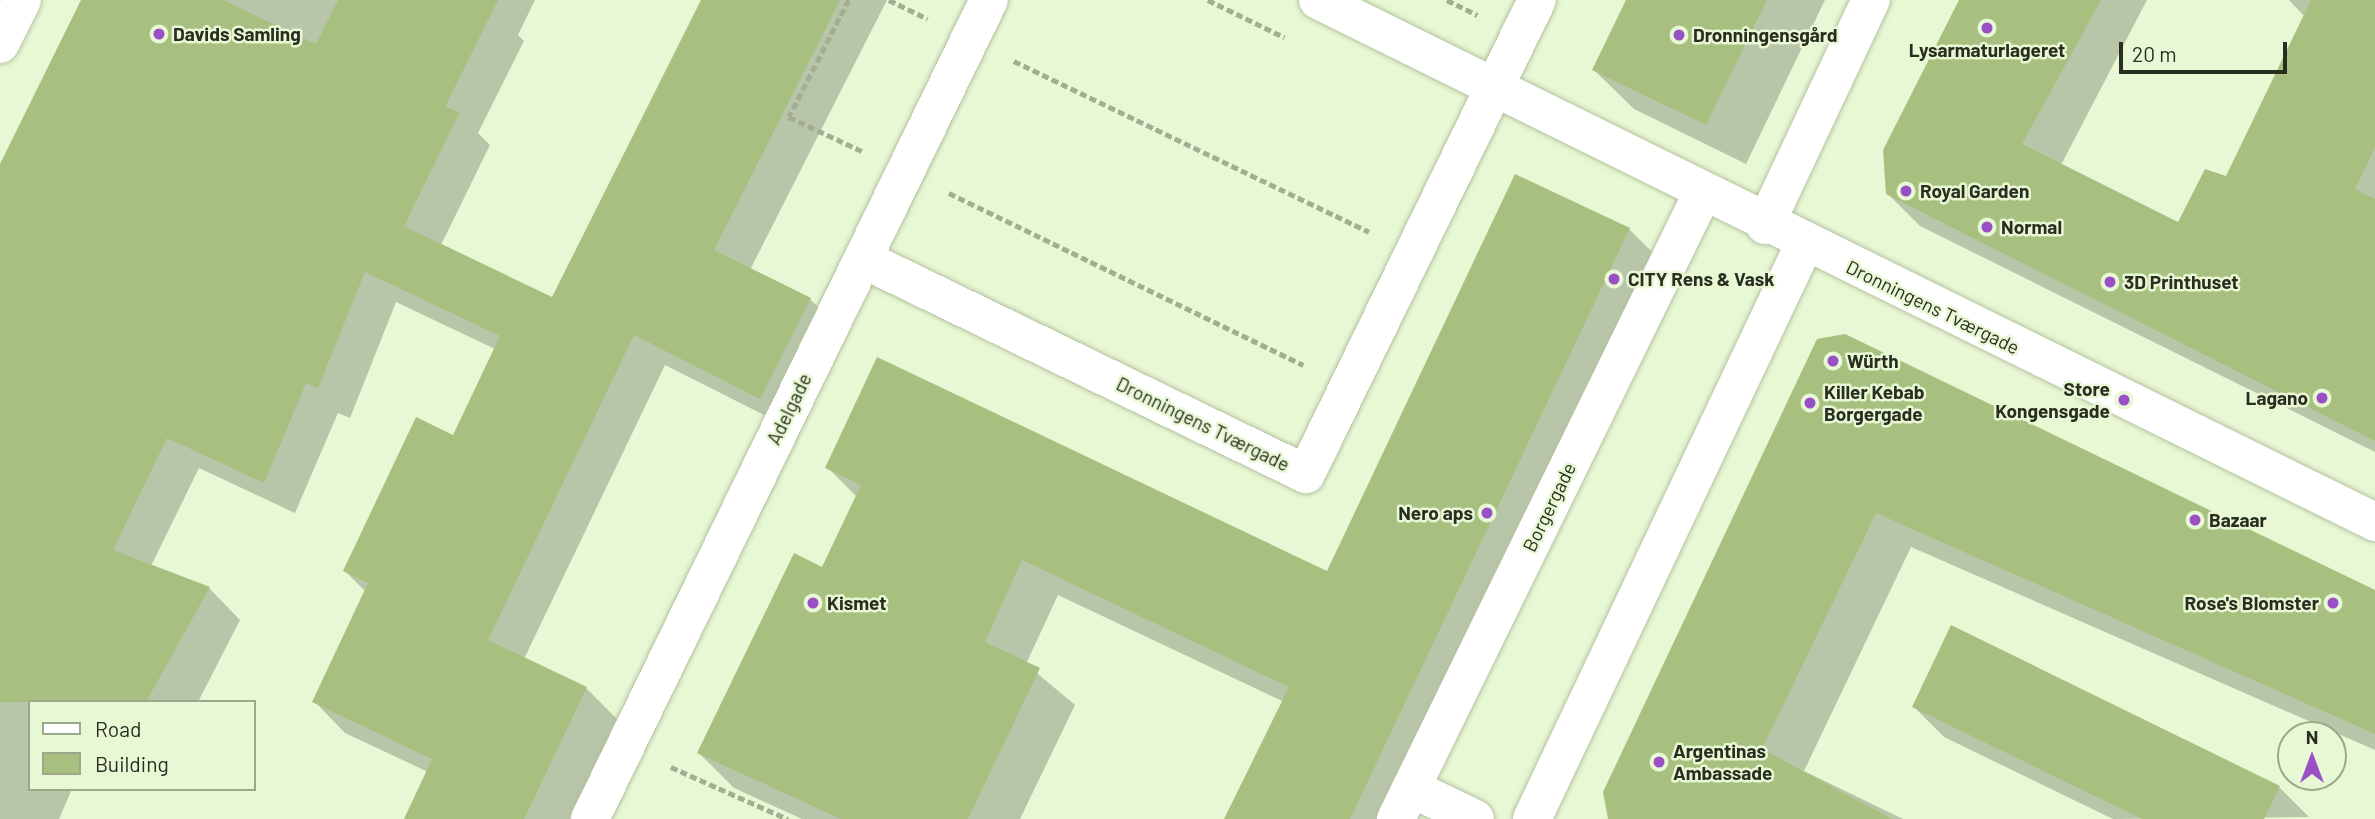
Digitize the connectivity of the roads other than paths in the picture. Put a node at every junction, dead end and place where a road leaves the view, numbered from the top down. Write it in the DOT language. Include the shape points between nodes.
graph roads {
  1 [pos="22,0"];
  2 [pos="989,0"];
  3 [pos="1318,0"];
  4 [pos="1537,0"];
  5 [pos="1871,0"];
  6 [pos="0,44"];
  7 [pos="1494,87"];
  8 [pos="1702,194"];
  9 [pos="1765,225"];
  10 [pos="1804,245"];
  11 [pos="863,259"];
  12 [pos="2375,522"];
  13 [pos="1404,804"];
  14 [pos="590,819"];
  15 [pos="1475,819"];
  16 [pos="1532,819"];
  1 -- 6 [label="street"];
  2 -- 11 [label="street, Adelgade"];
  3 -- 7 [label="street, Dronningens Tværgade"];
  4 -- 7 [label="street, Dronningens Tværgade"];
  5 -- 9 [label="street"];
  7 -- 8 [label="street, Dronningens Tværgade"];
  7 -- 11 [label="street, Dronningens Tværgade" via="1306,474"];
  8 -- 9 [label="street, Dronningens Tværgade"];
  8 -- 13 [label="street, Borgergade"];
  9 -- 10 [label="street, Dronningens Tværgade"];
  10 -- 12 [label="street, Dronningens Tværgade"];
  10 -- 16 [label="street"];
  11 -- 14 [label="street, Adelgade"];
  13 -- 15 [label="street"];
}
